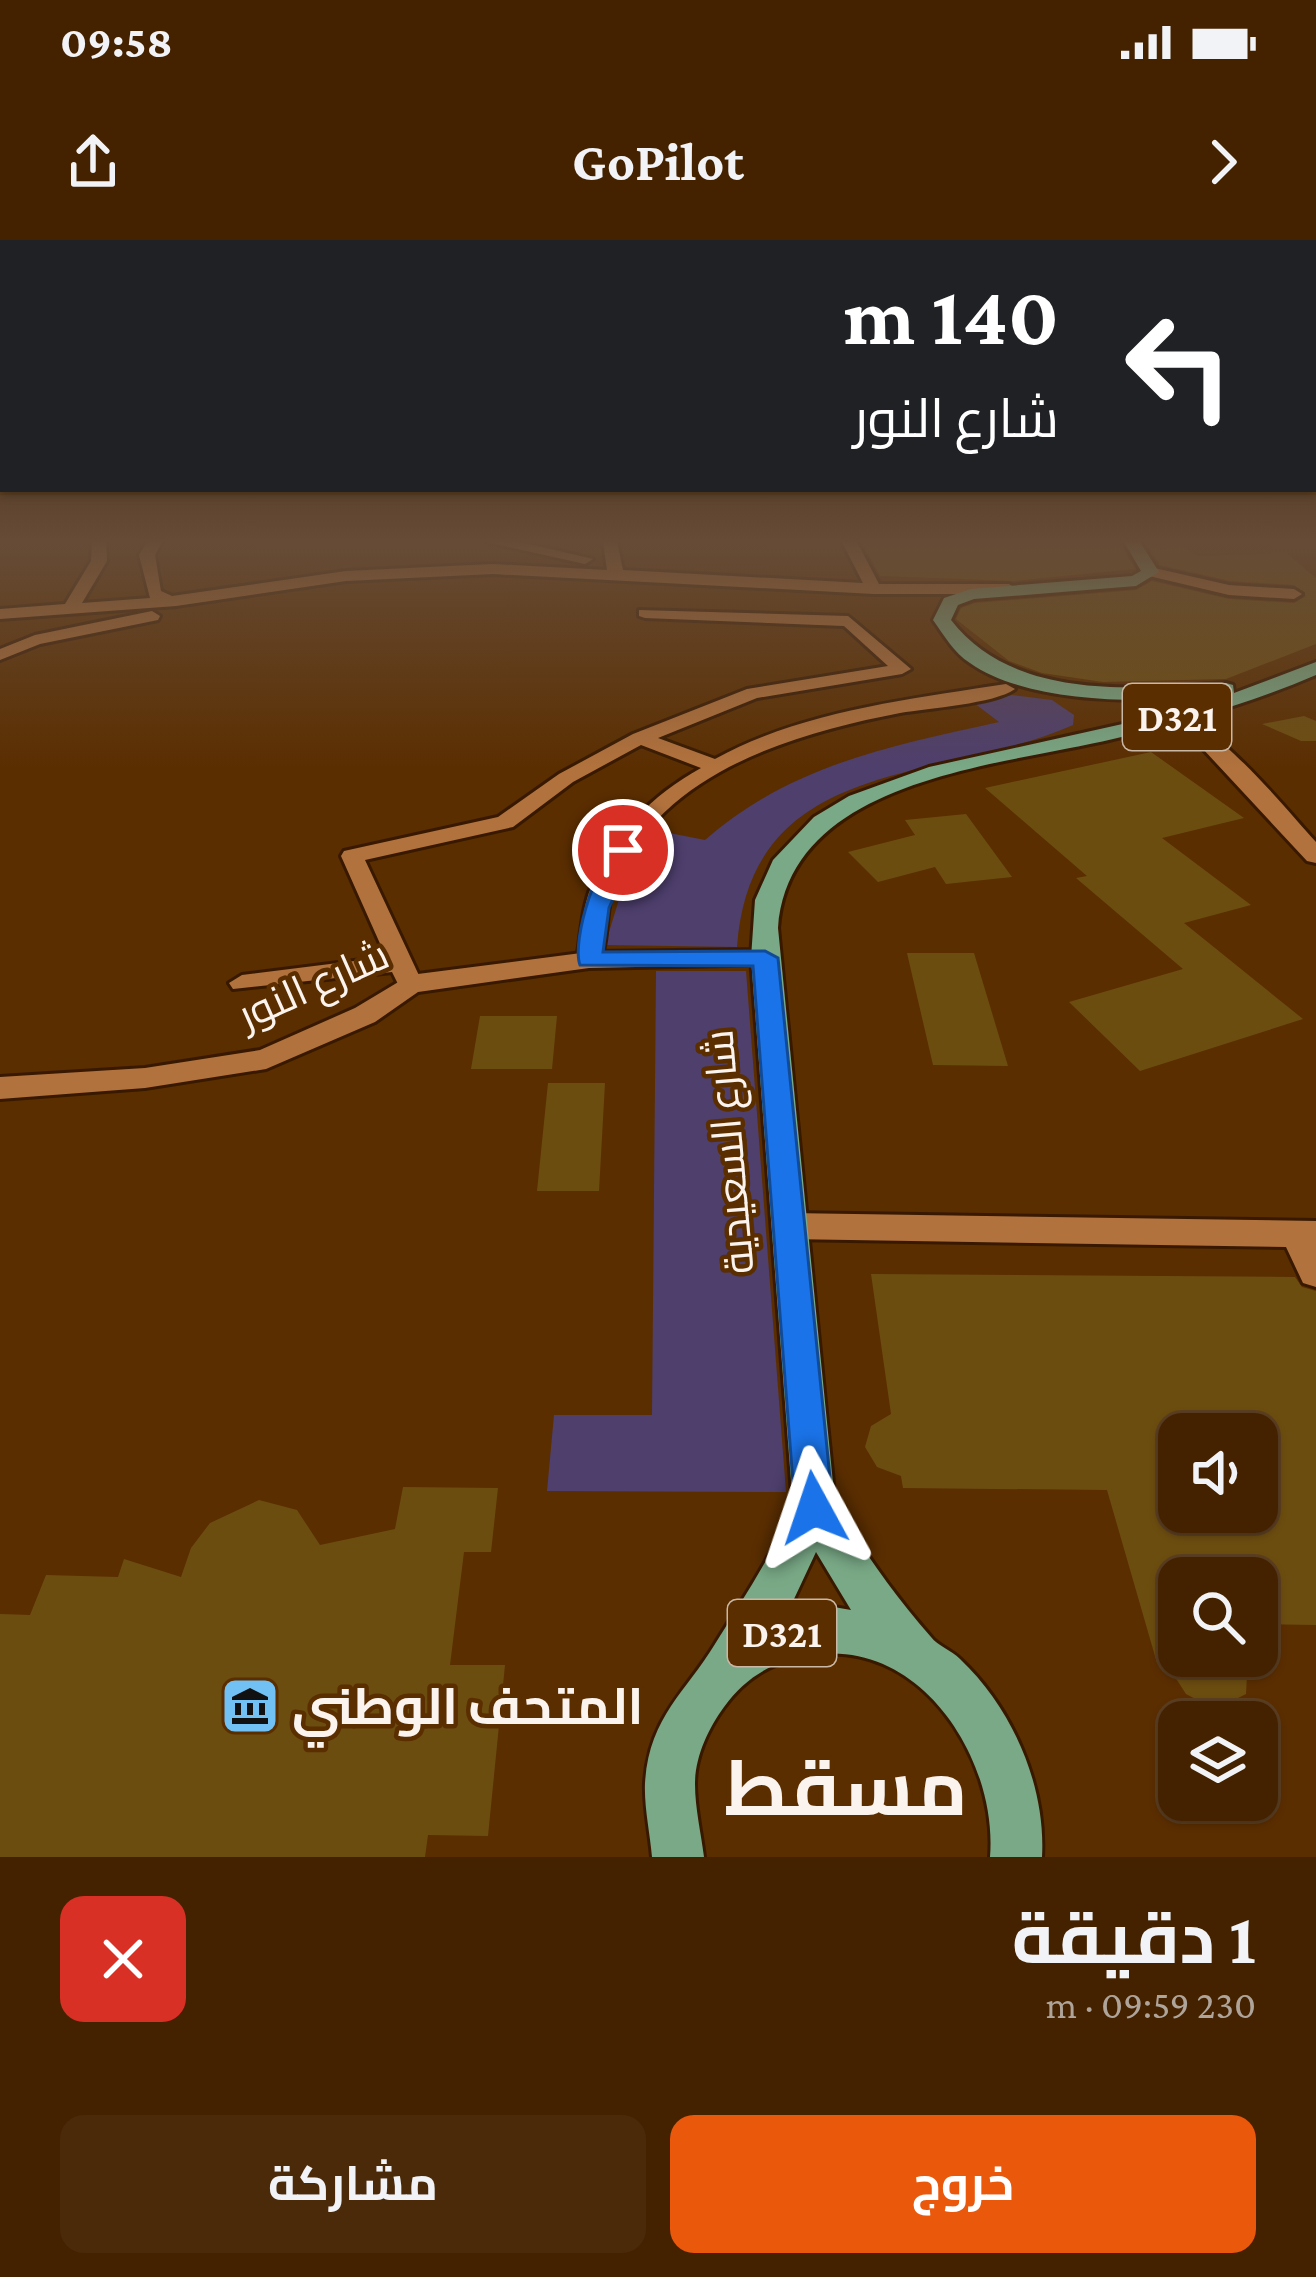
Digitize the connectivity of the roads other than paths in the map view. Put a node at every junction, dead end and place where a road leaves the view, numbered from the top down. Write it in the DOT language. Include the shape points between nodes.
graph roads {
  1 [pos="4,617"];
  2 [pos="149,617"];
  3 [pos="747,617"];
  4 [pos="942,617"];
  5 [pos="8,651"];
  6 [pos="981,662"];
  7 [pos="1307,672"];
  8 [pos="1095,688"];
  9 [pos="1006,689"];
  10 [pos="1171,718"];
  11 [pos="640,738"];
  12 [pos="1054,745"];
  13 [pos="712,765"];
  14 [pos="1316,856"];
  15 [pos="765,958"];
  16 [pos="589,960"];
  17 [pos="406,973"];
  18 [pos="242,983"];
  19 [pos="2,1086"];
  20 [pos="789,1226"];
  21 [pos="1307,1233"];
  22 [pos="1316,1273"];
  23 [pos="814,1508"];
  24 [pos="914,1653"];
  25 [pos="730,1659"];
  26 [pos="674,1852"];
  27 [pos="1016,1857"];
  1 -- 5 [label="street"];
  2 -- 5 [label="street"];
  3 -- 11 [label="street" via="848,621 902,669 753,693"];
  4 -- 6 [label="main road, D321"];
  6 -- 8 [label="main road, D321"];
  6 -- 12 [label="main road, D321" via="1086,708 1088,726"];
  7 -- 8 [label="main road, D321" via="1188,692"];
  7 -- 10 [label="main road, شارع السعيدية / D321"];
  8 -- 10 [label="main road"];
  9 -- 13 [label="street" via="794,730"];
  10 -- 12 [label="main road, شارع السعيدية / D321"];
  10 -- 14 [label="street" via="1211,744"];
  11 -- 13 [label="street"];
  11 -- 17 [label="street" via="505,822 352,856"];
  12 -- 15 [label="main road, شارع السعيدية / D321" via="922,778 836,812 779,868 764,922"];
  13 -- 16 [label="street" via="647,818 623,850 589,932"];
  15 -- 16 [label="street, شارع النور"];
  15 -- 20 [label="main road, شارع السعيدية / D321"];
  16 -- 17 [label="street, شارع النور"];
  17 -- 18 [label="street"];
  17 -- 19 [label="street, شارع النور" via="365,1015 266,1059 145,1078"];
  20 -- 21 [label="street"];
  20 -- 23 [label="main road, شارع السعيدية / D321"];
  21 -- 22 [label="street"];
  23 -- 24 [label="main road, شارع السعيدية / D321" via="858,1584"];
  23 -- 25 [label="main road, شارع السعيدية / D321" via="783,1580"];
  24 -- 25 [label="main road, D321" via="851,1629 819,1627 758,1642"];
  24 -- 27 [label="main road, D321" via="961,1693 1000,1757 1013,1800"];
  25 -- 26 [label="main road, D321" via="678,1736 670,1788"];
}
